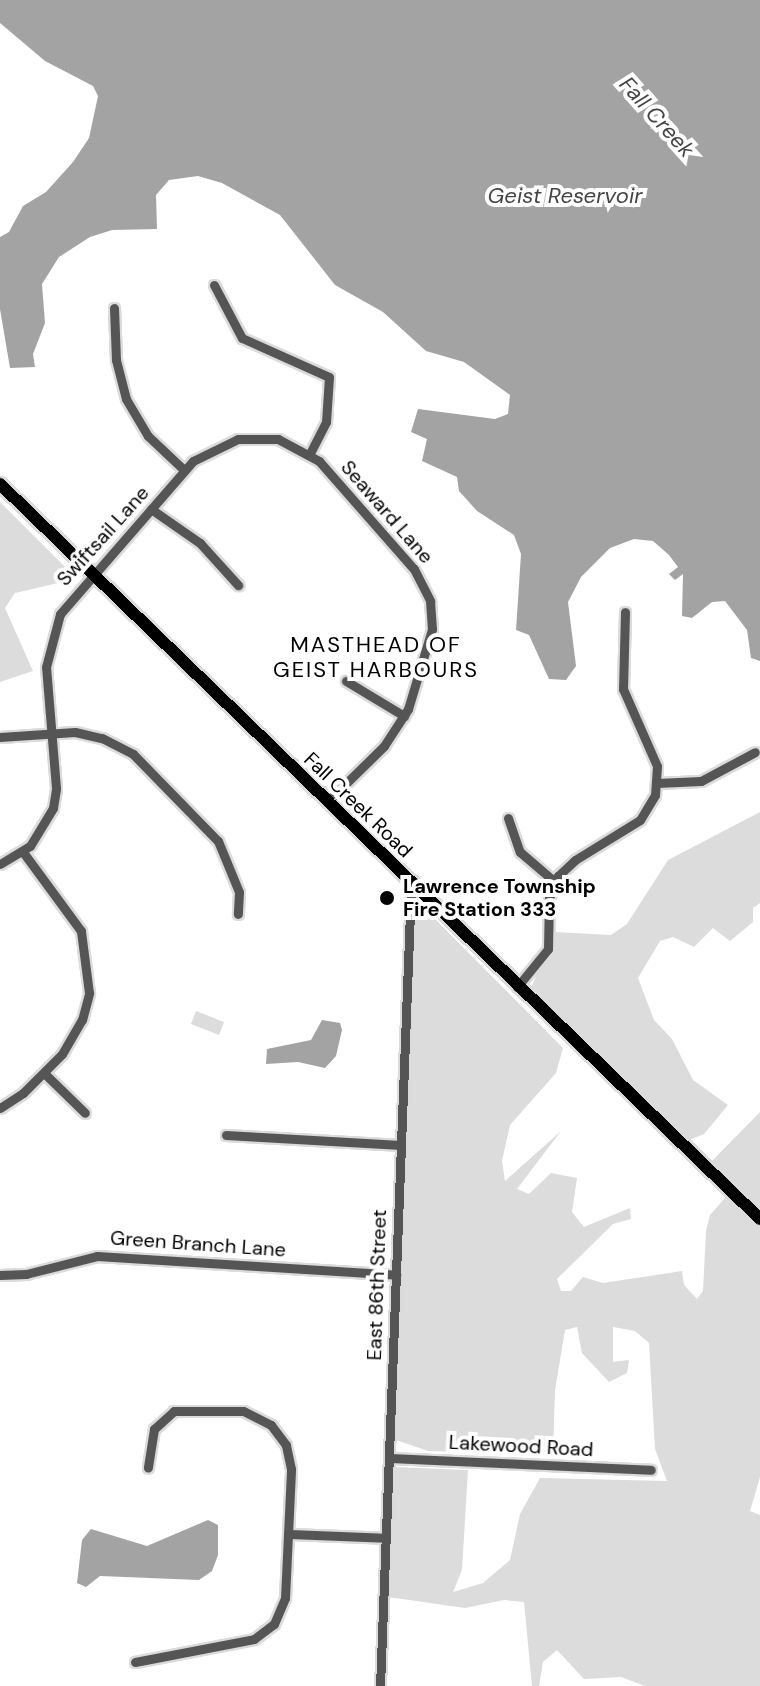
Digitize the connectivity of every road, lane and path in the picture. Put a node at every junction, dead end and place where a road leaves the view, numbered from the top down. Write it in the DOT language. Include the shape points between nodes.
graph roads {
  1 [pos="214,285"];
  2 [pos="114,308"];
  3 [pos="310,454"];
  4 [pos="184,470"];
  5 [pos="0,484"];
  6 [pos="151,509"];
  7 [pos="93,574"];
  8 [pos="238,585"];
  9 [pos="625,612"];
  10 [pos="346,681"];
  11 [pos="404,716"];
  12 [pos="50,732"];
  13 [pos="0,737"];
  14 [pos="755,752"];
  15 [pos="657,783"];
  16 [pos="327,802"];
  17 [pos="508,818"];
  18 [pos="23,852"];
  19 [pos="0,864"];
  20 [pos="555,882"];
  21 [pos="411,885"];
  22 [pos="238,914"];
  23 [pos="517,987"];
  24 [pos="44,1073"];
  25 [pos="0,1108"];
  26 [pos="85,1113"];
  27 [pos="226,1135"];
  28 [pos="401,1145"];
  29 [pos="760,1219"];
  30 [pos="0,1275"];
  31 [pos="396,1275"];
  32 [pos="389,1458"];
  33 [pos="148,1468"];
  34 [pos="651,1470"];
  35 [pos="288,1534"];
  36 [pos="386,1538"];
  37 [pos="135,1662"];
  38 [pos="380,1686"];
  1 -- 3 [label="street" via="242,338 329,377 326,422"];
  2 -- 4 [label="street" via="116,360 126,399 148,436"];
  3 -- 4 [label="street, Swiftsail Lane" via="278,439 246,438 215,446"];
  3 -- 11 [label="street, Seaward Lane" via="426,589 432,629 418,686"];
  4 -- 6 [label="street, Swiftsail Lane"];
  5 -- 7 [label="main road, Fall Creek Road"];
  6 -- 7 [label="street, Swiftsail Lane"];
  6 -- 8 [label="street" via="200,543"];
  7 -- 12 [label="street, Swiftsail Lane" via="69,600 50,640"];
  7 -- 16 [label="main road, Fall Creek Road"];
  9 -- 15 [label="street" via="623,689 653,756"];
  10 -- 11 [label="street"];
  11 -- 16 [label="street, Seaward Lane" via="384,746"];
  12 -- 13 [label="street"];
  12 -- 18 [label="street, Swiftsail Lane" via="53,808"];
  12 -- 22 [label="street" via="102,738 146,765 218,841 239,892"];
  14 -- 15 [label="street" via="701,781"];
  15 -- 20 [label="street" via="640,820 575,860"];
  16 -- 21 [label="main road, Fall Creek Road"];
  17 -- 20 [label="street" via="520,852"];
  18 -- 19 [label="street"];
  18 -- 24 [label="street" via="75,920 90,977 76,1034"];
  20 -- 23 [label="street" via="548,949"];
  21 -- 23 [label="main road, Fall Creek Road"];
  21 -- 28 [label="street, East 86th Street"];
  23 -- 29 [label="main road, Fall Creek Road"];
  24 -- 25 [label="street"];
  24 -- 26 [label="street"];
  27 -- 28 [label="street"];
  28 -- 31 [label="street, East 86th Street"];
  30 -- 31 [label="street, Green Branch Lane" via="26,1274 97,1256"];
  31 -- 32 [label="street, East 86th Street"];
  32 -- 34 [label="street, Lakewood Road"];
  32 -- 36 [label="street, East 86th Street"];
  33 -- 35 [label="street" via="154,1429 174,1411 256,1415 276,1430 287,1448"];
  35 -- 36 [label="street"];
  35 -- 37 [label="street" via="285,1598 267,1630 241,1644"];
  36 -- 38 [label="street, East 86th Street"];
}
